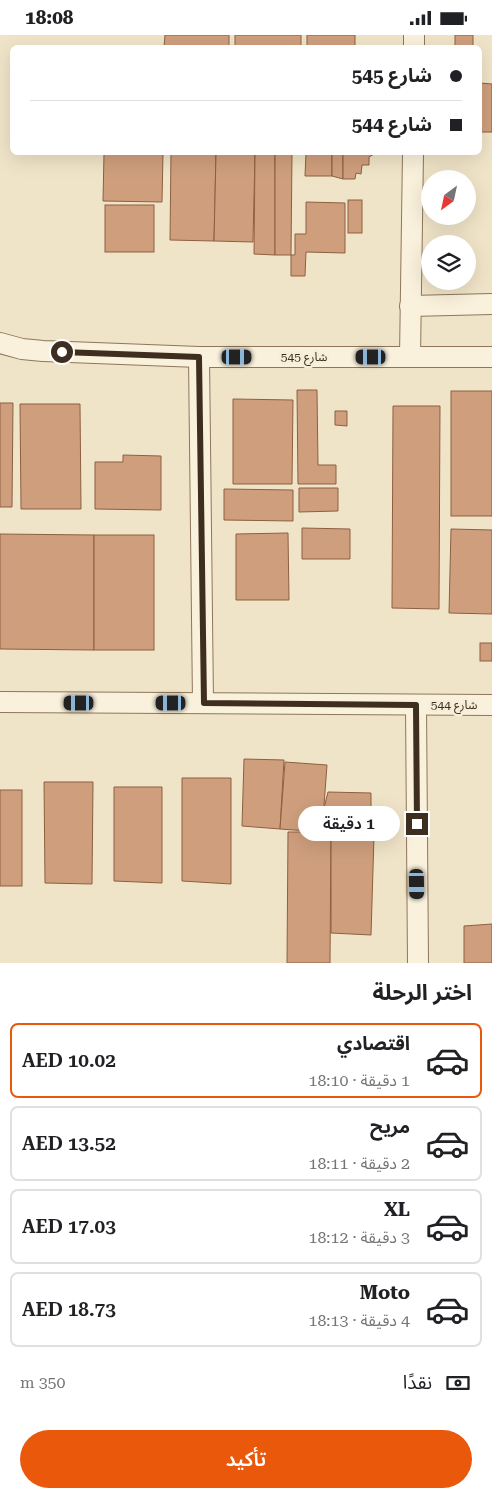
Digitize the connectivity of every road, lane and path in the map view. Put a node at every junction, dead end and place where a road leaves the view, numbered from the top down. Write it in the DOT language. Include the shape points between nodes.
graph roads {
  1 [pos="412,155"];
  2 [pos="492,304"];
  3 [pos="410,306"];
  4 [pos="0,343"];
  5 [pos="199,357"];
  6 [pos="410,357"];
  7 [pos="492,357"];
  8 [pos="0,702"];
  9 [pos="204,703"];
  10 [pos="416,705"];
  11 [pos="492,705"];
  12 [pos="418,963"];
  1 -- 3 [label="street"];
  2 -- 3 [label="street"];
  3 -- 6 [label="street"];
  4 -- 5 [label="street, شارع 545" via="43,351"];
  5 -- 6 [label="street, شارع 545"];
  5 -- 9 [label="street"];
  6 -- 7 [label="street, شارع 545"];
  8 -- 9 [label="street, شارع 544"];
  9 -- 10 [label="street, شارع 544"];
  10 -- 11 [label="street, شارع 544"];
  10 -- 12 [label="street, شارع 544"];
}
